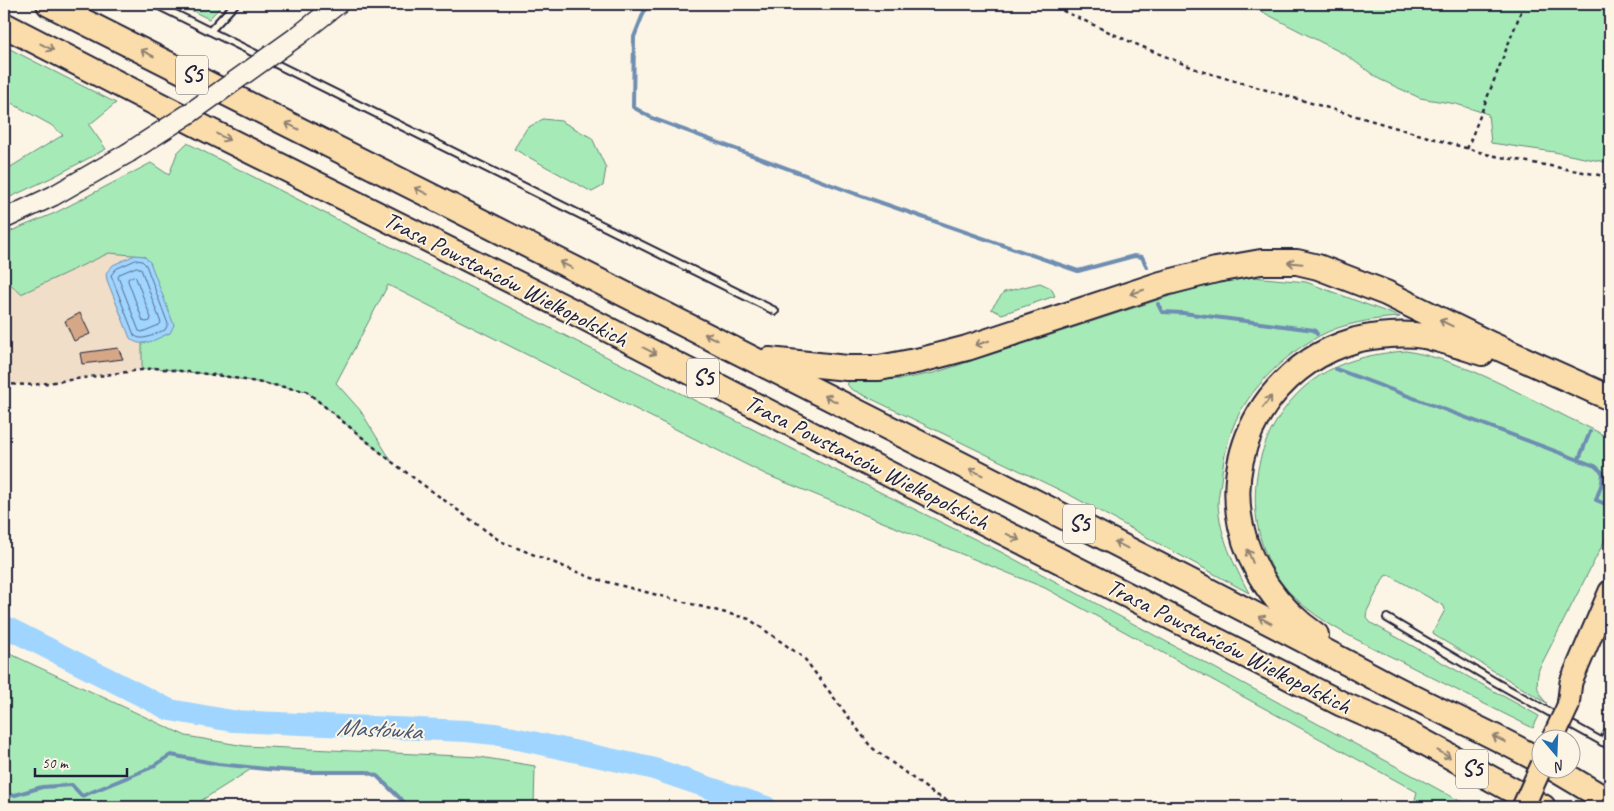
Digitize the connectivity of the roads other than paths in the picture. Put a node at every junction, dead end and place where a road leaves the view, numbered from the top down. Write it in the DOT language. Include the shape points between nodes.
graph roads {
  1 [pos="49,4"];
  2 [pos="155,4"];
  3 [pos="235,4"];
  4 [pos="338,4"];
  5 [pos="4,25"];
  6 [pos="210,31"];
  7 [pos="4,219"];
  8 [pos="775,311"];
  9 [pos="755,359"];
  10 [pos="1610,398"];
  11 [pos="1610,412"];
  12 [pos="1610,591"];
  13 [pos="1386,618"];
  14 [pos="1610,625"];
  15 [pos="1401,691"];
  16 [pos="1568,706"];
  17 [pos="1558,728"];
  18 [pos="1610,729"];
  19 [pos="1602,742"];
  20 [pos="1610,746"];
  21 [pos="1532,757"];
  22 [pos="1536,778"];
  23 [pos="1570,778"];
  24 [pos="1610,802"];
  25 [pos="1523,807"];
  26 [pos="1542,807"];
  9 -- 1 [label="highway, Trasa Powstańców Wielkopolskich / S5, one-way"];
  2 -- 6 [label="lane"];
  3 -- 6 [label="lane"];
  4 -- 7 [label="street, bridge" via="190,113 128,153 53,196"];
  5 -- 26 [label="highway, Trasa Powstańców Wielkopolskich / S5, one-way" via="1342,704 1402,730"];
  6 -- 8 [label="lane"];
  10 -- 9 [label="highway, one-way" via="1386,293 1297,262 1261,262 1180,279 967,348 879,368"];
  15 -- 9 [label="highway, Trasa Powstańców Wielkopolskich / S5, one-way"];
  15 -- 11 [label="highway, one-way" via="1304,627 1275,598 1251,559 1242,533 1237,484 1249,431 1262,409 1283,381 1328,350 1357,340 1396,335 1423,336 1483,354"];
  12 -- 16 [label="main road" via="1571,682"];
  13 -- 19 [label="lane"];
  14 -- 16 [label="main road" via="1583,688"];
  21 -- 15 [label="highway, Trasa Powstańców Wielkopolskich / S5, one-way"];
  16 -- 17 [label="main road, bridge"];
  18 -- 19 [label="lane"];
  19 -- 20 [label="lane"];
  22 -- 25 [label="main road, bridge"];
  23 -- 24 [label="highway"];
}
